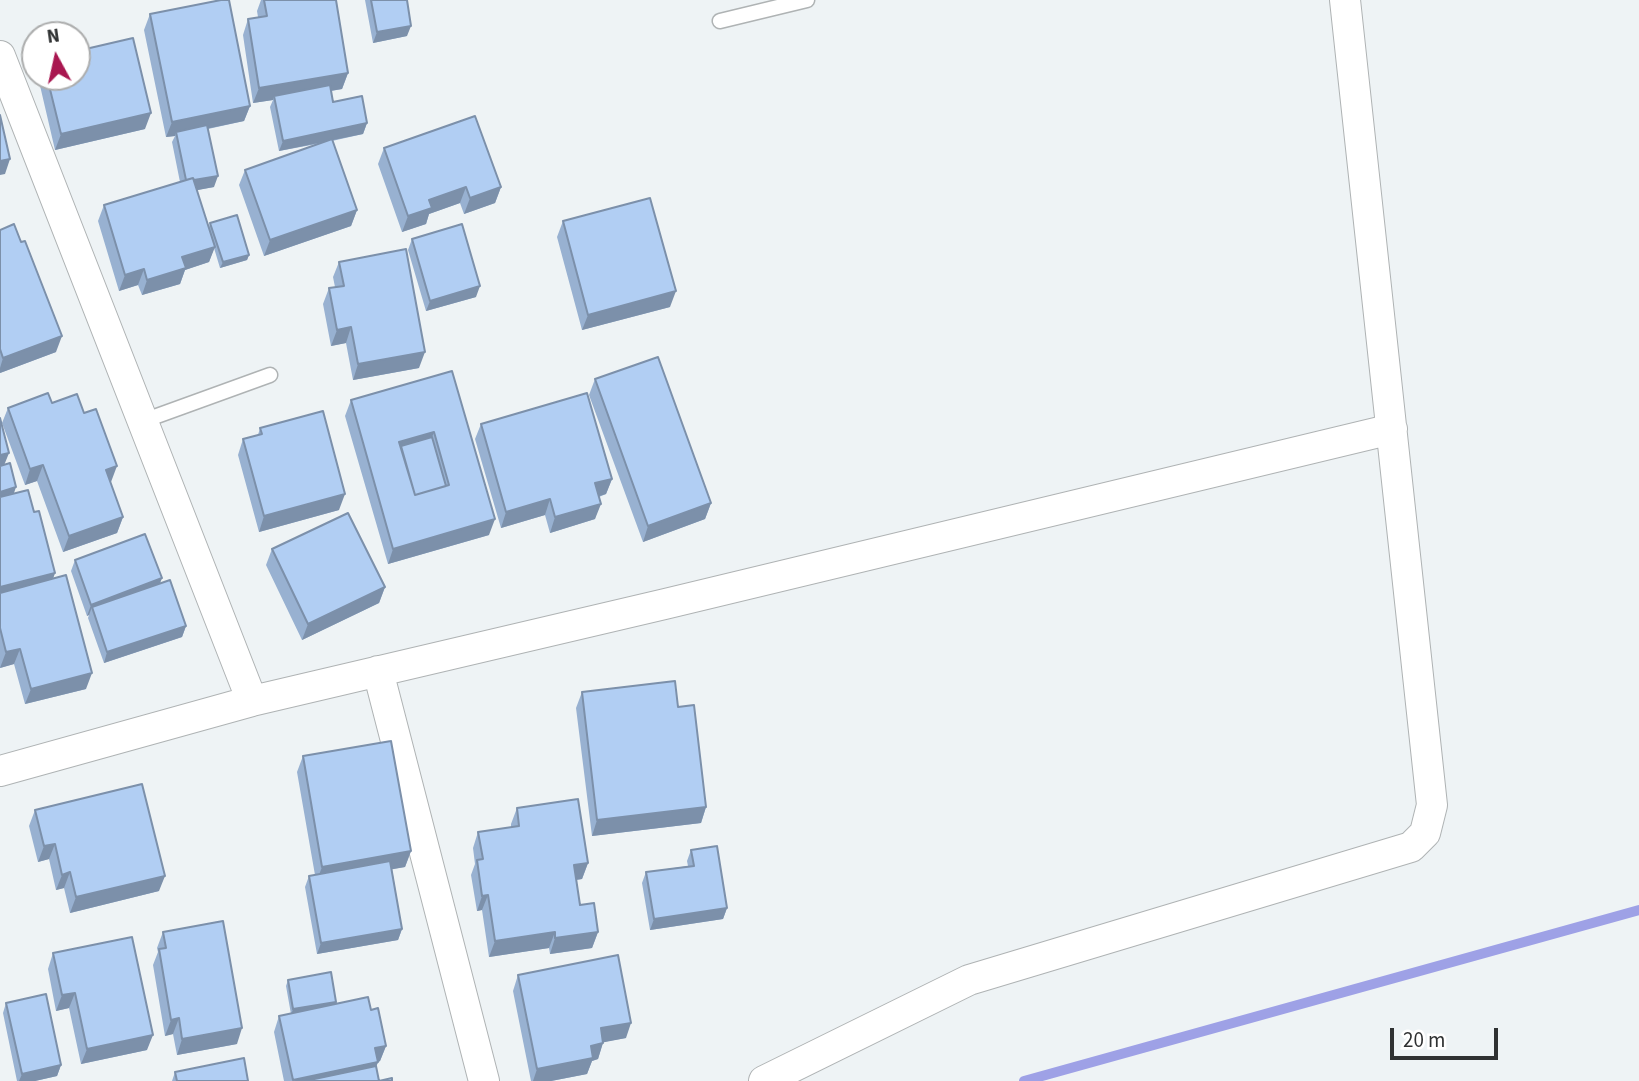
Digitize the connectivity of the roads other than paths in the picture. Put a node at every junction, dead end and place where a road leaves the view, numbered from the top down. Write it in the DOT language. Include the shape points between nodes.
graph roads {
  1 [pos="807,0"];
  2 [pos="1345,0"];
  3 [pos="720,21"];
  4 [pos="0,56"];
  5 [pos="271,375"];
  6 [pos="143,421"];
  7 [pos="1392,429"];
  8 [pos="378,671"];
  9 [pos="252,701"];
  10 [pos="0,771"];
  11 [pos="484,1081"];
  12 [pos="764,1081"];
  1 -- 3 [label="lane"];
  2 -- 7 [label="street"];
  4 -- 6 [label="street"];
  5 -- 6 [label="lane"];
  6 -- 9 [label="street"];
  7 -- 8 [label="street"];
  7 -- 12 [label="street" via="1432,805 1425,833 1411,847 969,980"];
  8 -- 9 [label="street"];
  8 -- 11 [label="street"];
  9 -- 10 [label="street"];
}
